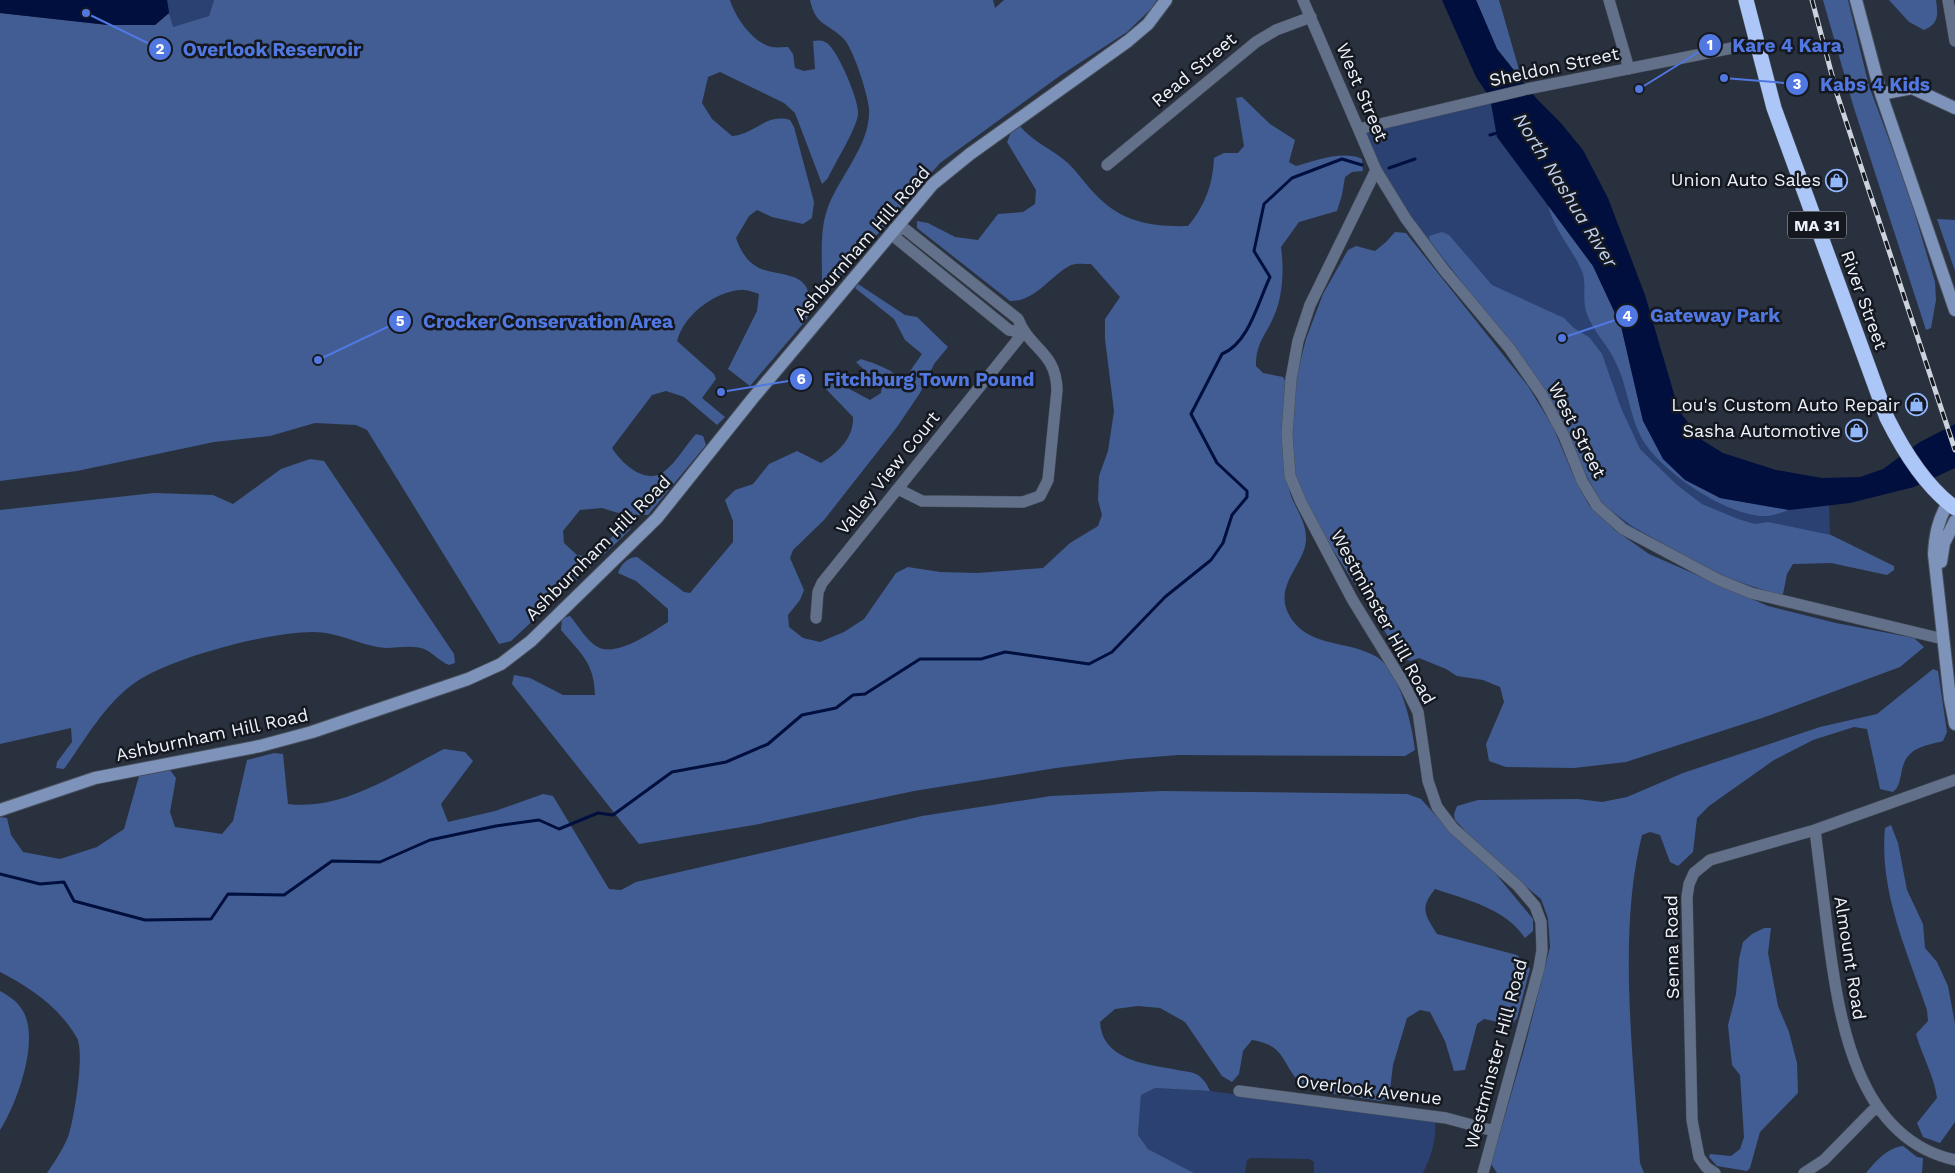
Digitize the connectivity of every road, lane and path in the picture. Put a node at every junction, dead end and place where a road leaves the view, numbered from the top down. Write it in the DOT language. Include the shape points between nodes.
graph roads {
  1 [pos="1166,0"];
  2 [pos="1303,0"];
  3 [pos="1609,0"];
  4 [pos="1746,0"];
  5 [pos="1856,0"];
  6 [pos="1948,0"];
  7 [pos="1311,17"];
  8 [pos="1955,41"];
  9 [pos="1757,43"];
  10 [pos="1629,68"];
  11 [pos="1881,94"];
  12 [pos="1955,108"];
  13 [pos="1359,129"];
  14 [pos="1107,165"];
  15 [pos="1376,170"];
  16 [pos="894,229"];
  17 [pos="1955,310"];
  18 [pos="1023,333"];
  19 [pos="898,489"];
  20 [pos="1952,506"];
  21 [pos="1955,521"];
  22 [pos="1941,602"];
  23 [pos="816,618"];
  24 [pos="1943,639"];
  25 [pos="1955,724"];
  26 [pos="1955,780"];
  27 [pos="0,810"];
  28 [pos="1815,830"];
  29 [pos="1239,1091"];
  30 [pos="1877,1106"];
  31 [pos="1494,1131"];
  32 [pos="1955,1160"];
  33 [pos="1483,1173"];
  34 [pos="1715,1173"];
  35 [pos="1804,1173"];
  1 -- 16 [label="street, Ashburnham Hill Road" via="1148,24 1128,41 947,171"];
  2 -- 7 [label="street, West Street"];
  3 -- 10 [label="street"];
  4 -- 9 [label="highway, River Street / MA 31"];
  5 -- 11 [label="street"];
  6 -- 8 [label="street"];
  7 -- 13 [label="street, West Street"];
  7 -- 14 [label="street, Read Street" via="1276,30 1256,42"];
  9 -- 10 [label="street, Sheldon Street"];
  9 -- 20 [label="highway, River Street / MA 31" via="1774,108 1887,418 1902,446 1931,485"];
  10 -- 13 [label="street, Sheldon Street"];
  11 -- 12 [label="street" via="1912,88"];
  11 -- 17 [label="street"];
  13 -- 15 [label="street, West Street"];
  15 -- 24 [label="street, West Street" via="1406,219 1510,349 1542,395 1597,506 1623,529 1719,580 1751,593"];
  15 -- 31 [label="street, Westminster Hill Road" via="1305,316 1291,379 1288,463 1304,508 1418,712 1428,781 1437,808 1453,828 1525,893 1539,913 1542,941 1539,968"];
  16 -- 18 [label="street" via="906,229 1018,319"];
  16 -- 27 [label="street, Ashburnham Hill Road" via="657,518 531,641 501,664 459,683 312,732 95,778"];
  18 -- 19 [label="street, Valley View Court"];
  18 -- 19 [label="street" via="1048,358 1056,376 1048,480 1040,496 1017,502 928,501 915,499"];
  19 -- 23 [label="street, Valley View Court" via="822,583"];
  20 -- 22 [label="street" via="1940,518 1935,537 1934,554"];
  21 -- 22 [label="street" via="1944,543"];
  22 -- 24 [label="street"];
  24 -- 25 [label="street"];
  26 -- 28 [label="street, Senna Road"];
  28 -- 30 [label="street, Almount Road" via="1838,1008 1852,1056"];
  28 -- 34 [label="street, Senna Road" via="1710,860 1698,868 1689,884 1692,1120 1699,1157"];
  29 -- 31 [label="street, Overlook Avenue" via="1446,1118"];
  30 -- 32 [label="street, Almount Road" via="1914,1144"];
  30 -- 35 [label="street" via="1824,1160"];
  31 -- 33 [label="street, Westminster Hill Road"];
}
